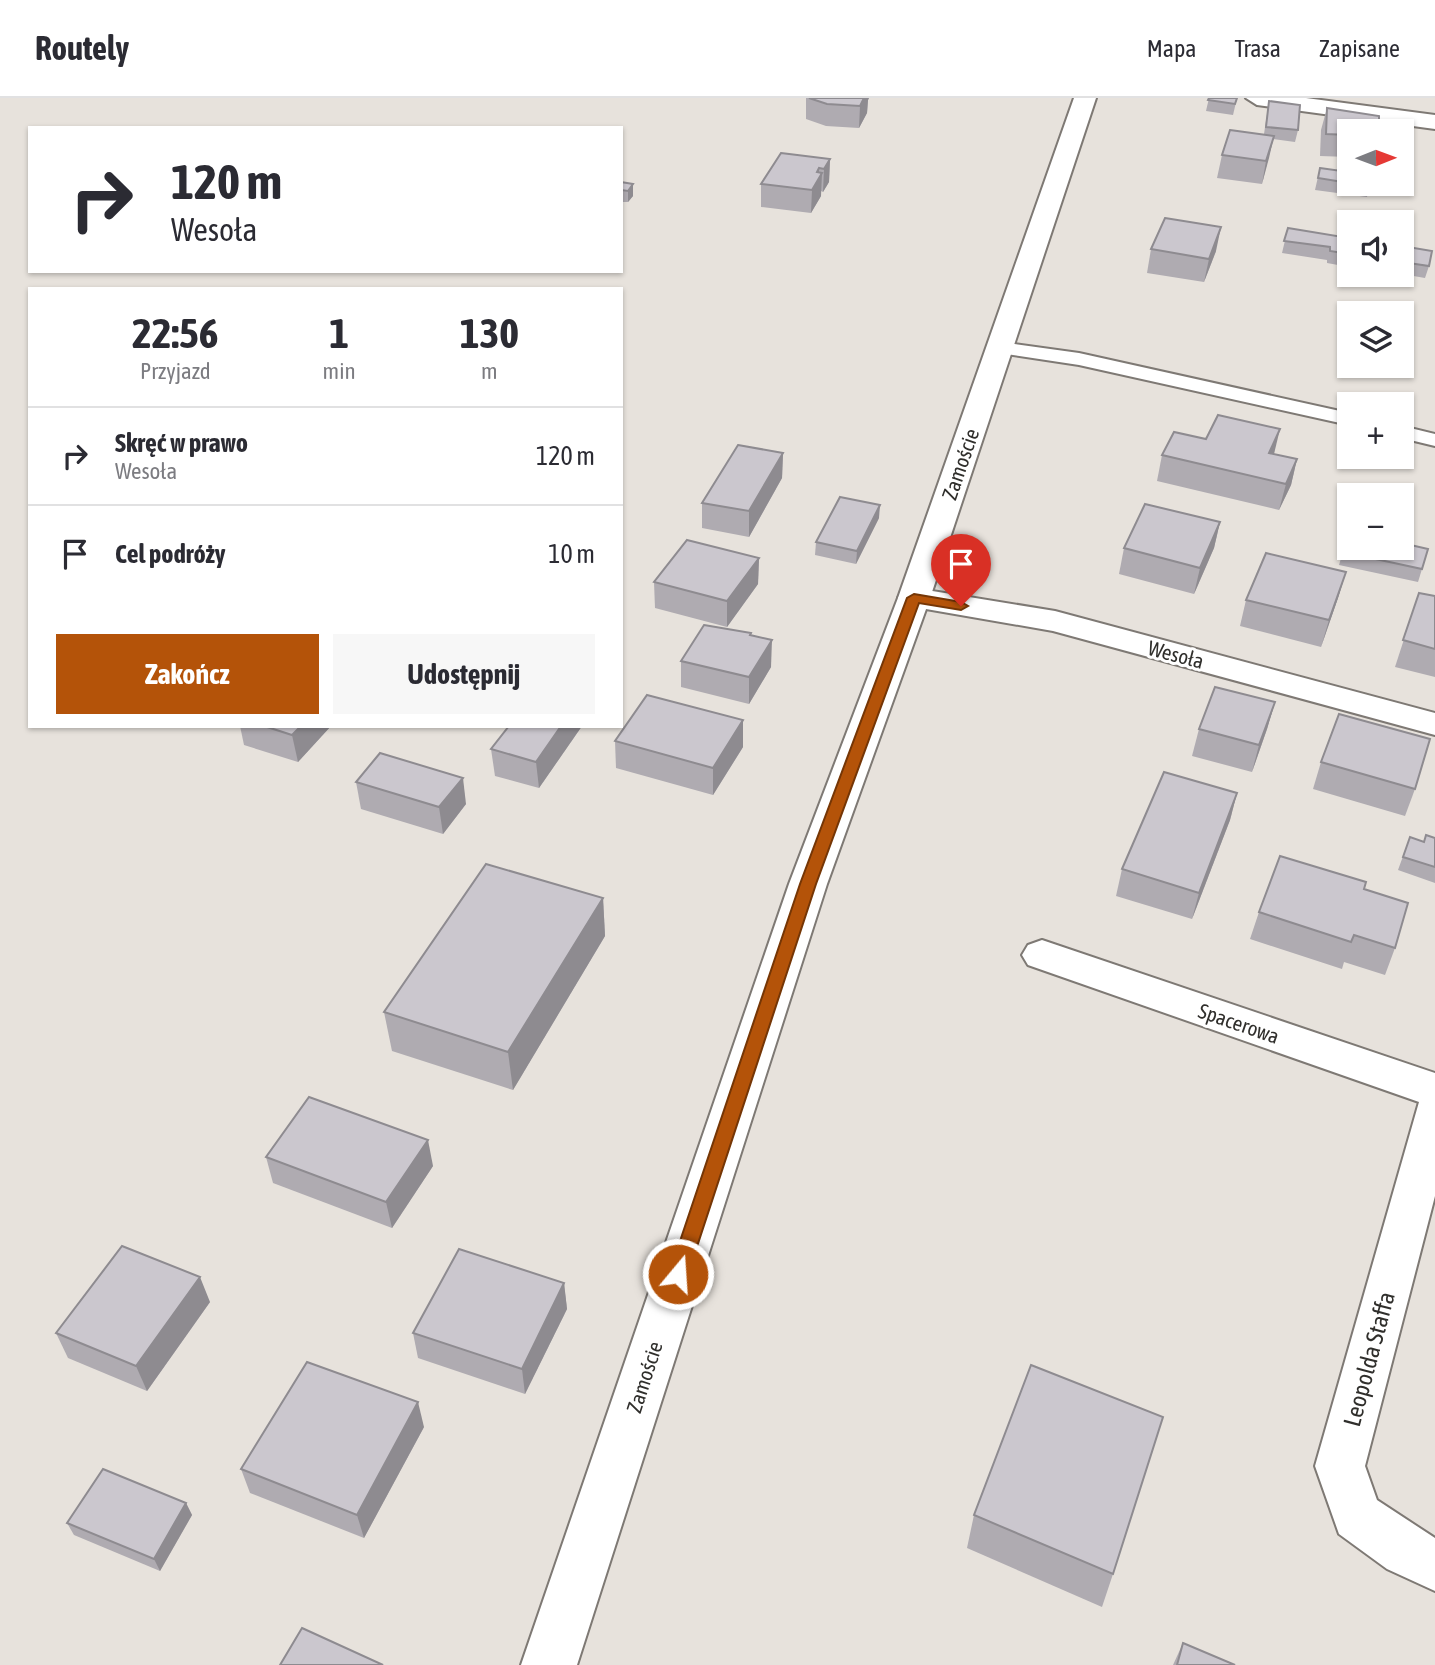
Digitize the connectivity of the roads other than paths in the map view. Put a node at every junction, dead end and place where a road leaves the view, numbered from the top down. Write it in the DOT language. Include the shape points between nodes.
graph roads {
  1 [pos="1085,98"];
  2 [pos="1257,98"];
  3 [pos="1435,122"];
  4 [pos="1000,348"];
  5 [pos="1337,416"];
  6 [pos="1414,435"];
  7 [pos="1435,440"];
  8 [pos="914,598"];
  9 [pos="1435,724"];
  10 [pos="1042,955"];
  11 [pos="1435,1090"];
  12 [pos="1435,1112"];
  13 [pos="1435,1565"];
  14 [pos="549,1665"];
  1 -- 4 [label="street, Zamoście"];
  2 -- 3 [label="street"];
  4 -- 5 [label="lane" via="1079,359"];
  4 -- 8 [label="street, Zamoście"];
  6 -- 7 [label="lane"];
  8 -- 9 [label="street, Wesoła" via="1055,621"];
  8 -- 14 [label="street, Zamoście" via="808,884"];
  10 -- 11 [label="street, Spacerowa"];
  12 -- 13 [label="street, Leopolda Staffa" via="1340,1466 1357,1517"];
}
